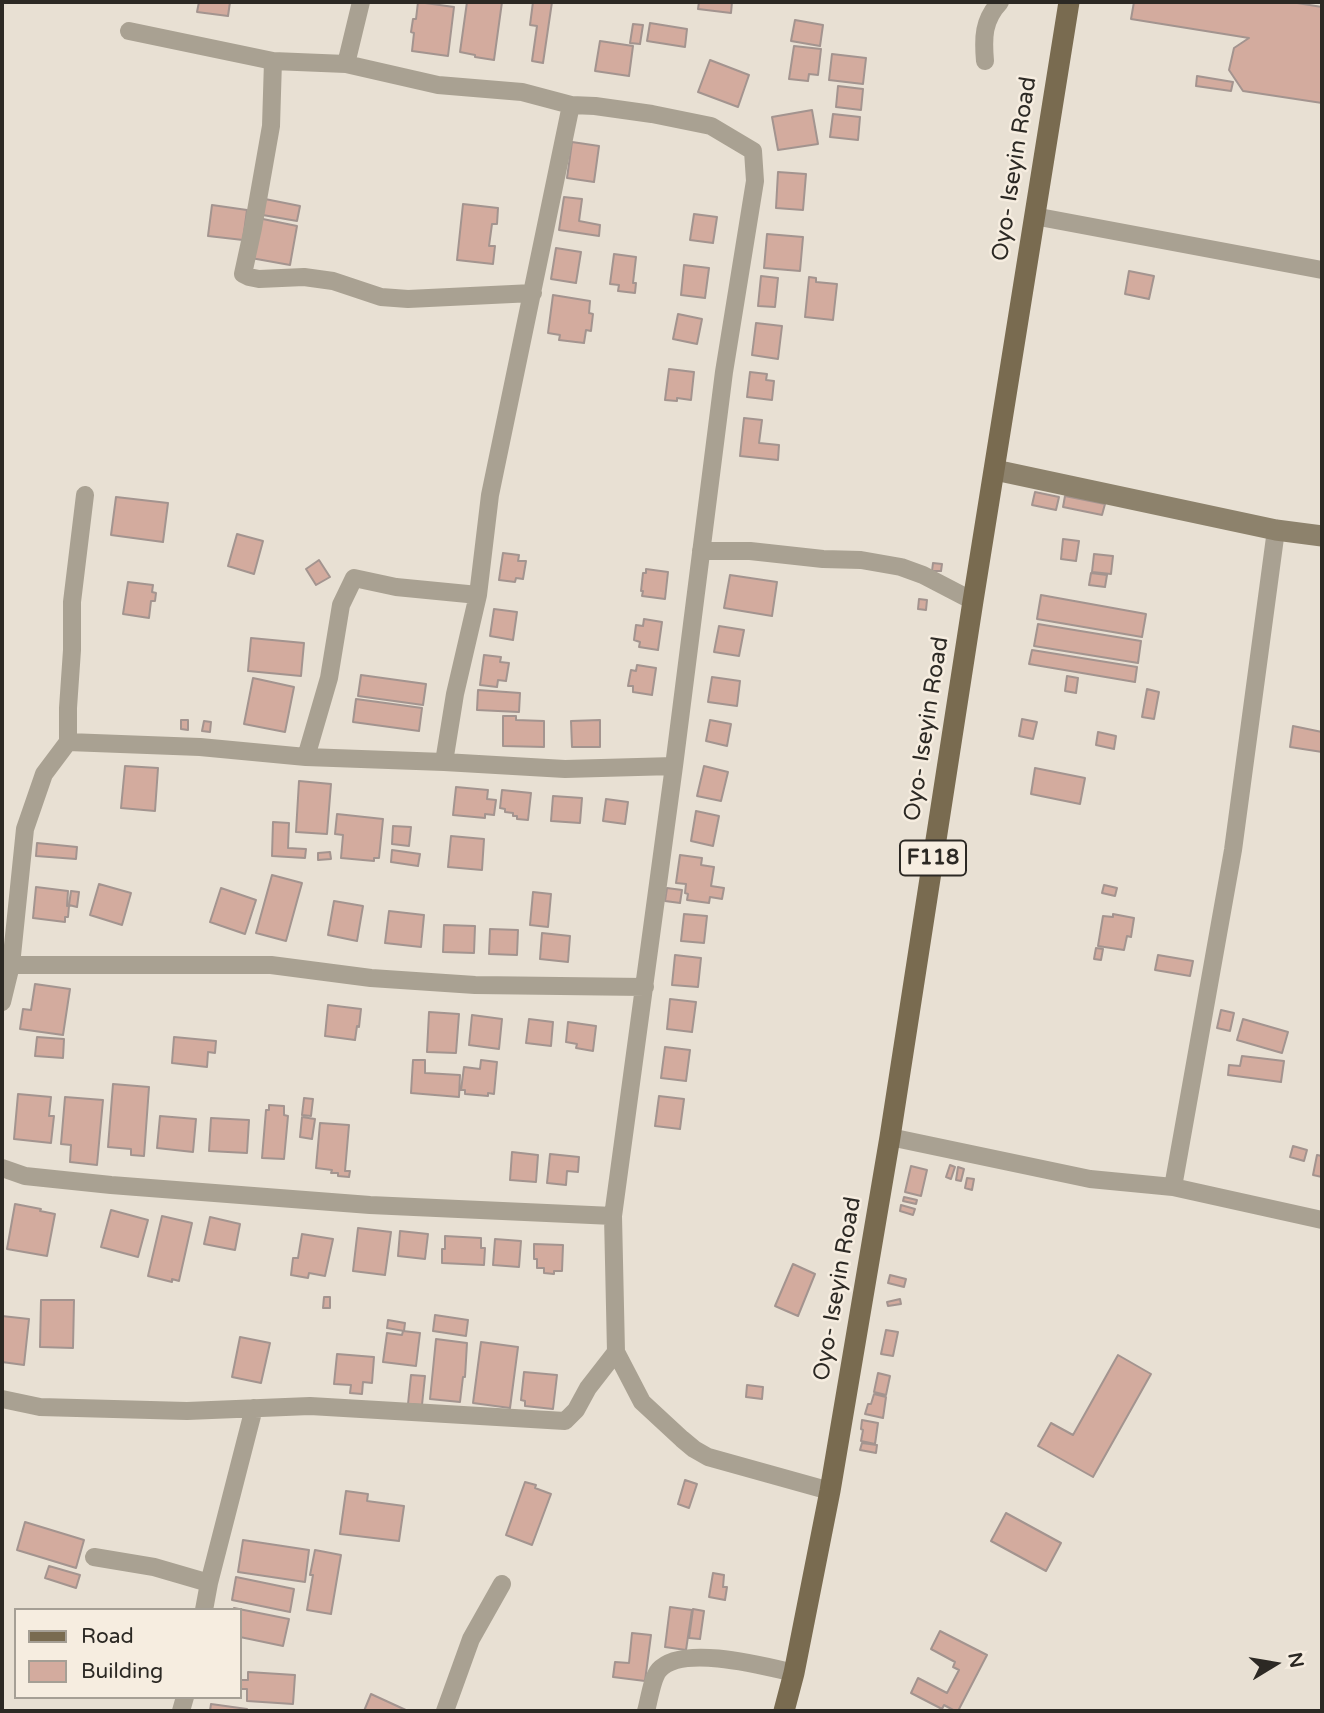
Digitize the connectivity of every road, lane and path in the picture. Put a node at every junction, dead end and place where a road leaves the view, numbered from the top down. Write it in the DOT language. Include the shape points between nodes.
graph roads {
  1 [pos="361,2"];
  2 [pos="1000,2"];
  3 [pos="1069,2"];
  4 [pos="129,32"];
  5 [pos="273,61"];
  6 [pos="985,61"];
  7 [pos="346,64"];
  8 [pos="571,105"];
  9 [pos="1034,216"];
  10 [pos="1322,270"];
  11 [pos="533,293"];
  12 [pos="995,470"];
  13 [pos="85,495"];
  14 [pos="1276,530"];
  15 [pos="1322,536"];
  16 [pos="701,551"];
  17 [pos="478,595"];
  18 [pos="973,601"];
  19 [pos="68,742"];
  20 [pos="306,757"];
  21 [pos="444,762"];
  22 [pos="674,765"];
  23 [pos="11,964"];
  24 [pos="645,987"];
  25 [pos="2,1002"];
  26 [pos="890,1137"];
  27 [pos="2,1168"];
  28 [pos="1173,1187"];
  29 [pos="614,1216"];
  30 [pos="1322,1220"];
  31 [pos="616,1352"];
  32 [pos="2,1399"];
  33 [pos="254,1408"];
  34 [pos="830,1491"];
  35 [pos="94,1557"];
  36 [pos="209,1583"];
  37 [pos="502,1584"];
  38 [pos="204,1608"];
  39 [pos="794,1673"];
  40 [pos="450,1710"];
  41 [pos="646,1711"];
  42 [pos="783,1711"];
  1 -- 7 [label="street"];
  2 -- 6 [label="street" via="983,36"];
  3 -- 9 [label="main road, Oyo- Iseyin Road / F118"];
  4 -- 5 [label="street"];
  5 -- 7 [label="street"];
  5 -- 11 [label="street" via="271,126 243,274 259,279 333,281 380,298"];
  7 -- 8 [label="street" via="438,85 522,92"];
  8 -- 11 [label="street"];
  8 -- 16 [label="street" via="711,126 753,151 755,181"];
  9 -- 10 [label="street"];
  9 -- 12 [label="main road, Oyo- Iseyin Road / F118"];
  11 -- 17 [label="street" via="490,495"];
  12 -- 14 [label="street"];
  12 -- 18 [label="main road, Oyo- Iseyin Road / F118"];
  13 -- 19 [label="street" via="72,602"];
  14 -- 15 [label="street"];
  14 -- 28 [label="street" via="1233,850"];
  16 -- 18 [label="street" via="750,551 901,567"];
  16 -- 22 [label="street"];
  17 -- 20 [label="street" via="354,578 341,605 329,678"];
  17 -- 21 [label="street"];
  18 -- 26 [label="main road, Oyo- Iseyin Road / F118"];
  19 -- 20 [label="street"];
  19 -- 23 [label="street" via="44,775 25,829"];
  20 -- 21 [label="street"];
  21 -- 22 [label="street" via="565,769"];
  22 -- 24 [label="street"];
  23 -- 24 [label="street" via="271,965 475,985"];
  23 -- 25 [label="street"];
  24 -- 29 [label="street"];
  26 -- 28 [label="street" via="1090,1179"];
  26 -- 34 [label="main road, Oyo- Iseyin Road / F118"];
  27 -- 29 [label="street" via="58,1181 370,1205"];
  28 -- 30 [label="street"];
  29 -- 31 [label="street"];
  31 -- 33 [label="street" via="565,1421 310,1406"];
  31 -- 34 [label="street" via="642,1402 694,1448 708,1457"];
  32 -- 33 [label="street" via="40,1407"];
  33 -- 36 [label="street"];
  34 -- 39 [label="main road, Oyo- Iseyin Road / F118"];
  35 -- 36 [label="street"];
  36 -- 38 [label="street"];
  37 -- 40 [label="street" via="471,1639"];
  39 -- 41 [label="street" via="738,1660 685,1658 668,1662 657,1672"];
  39 -- 42 [label="main road, Oyo- Iseyin Road / F118"];
}
